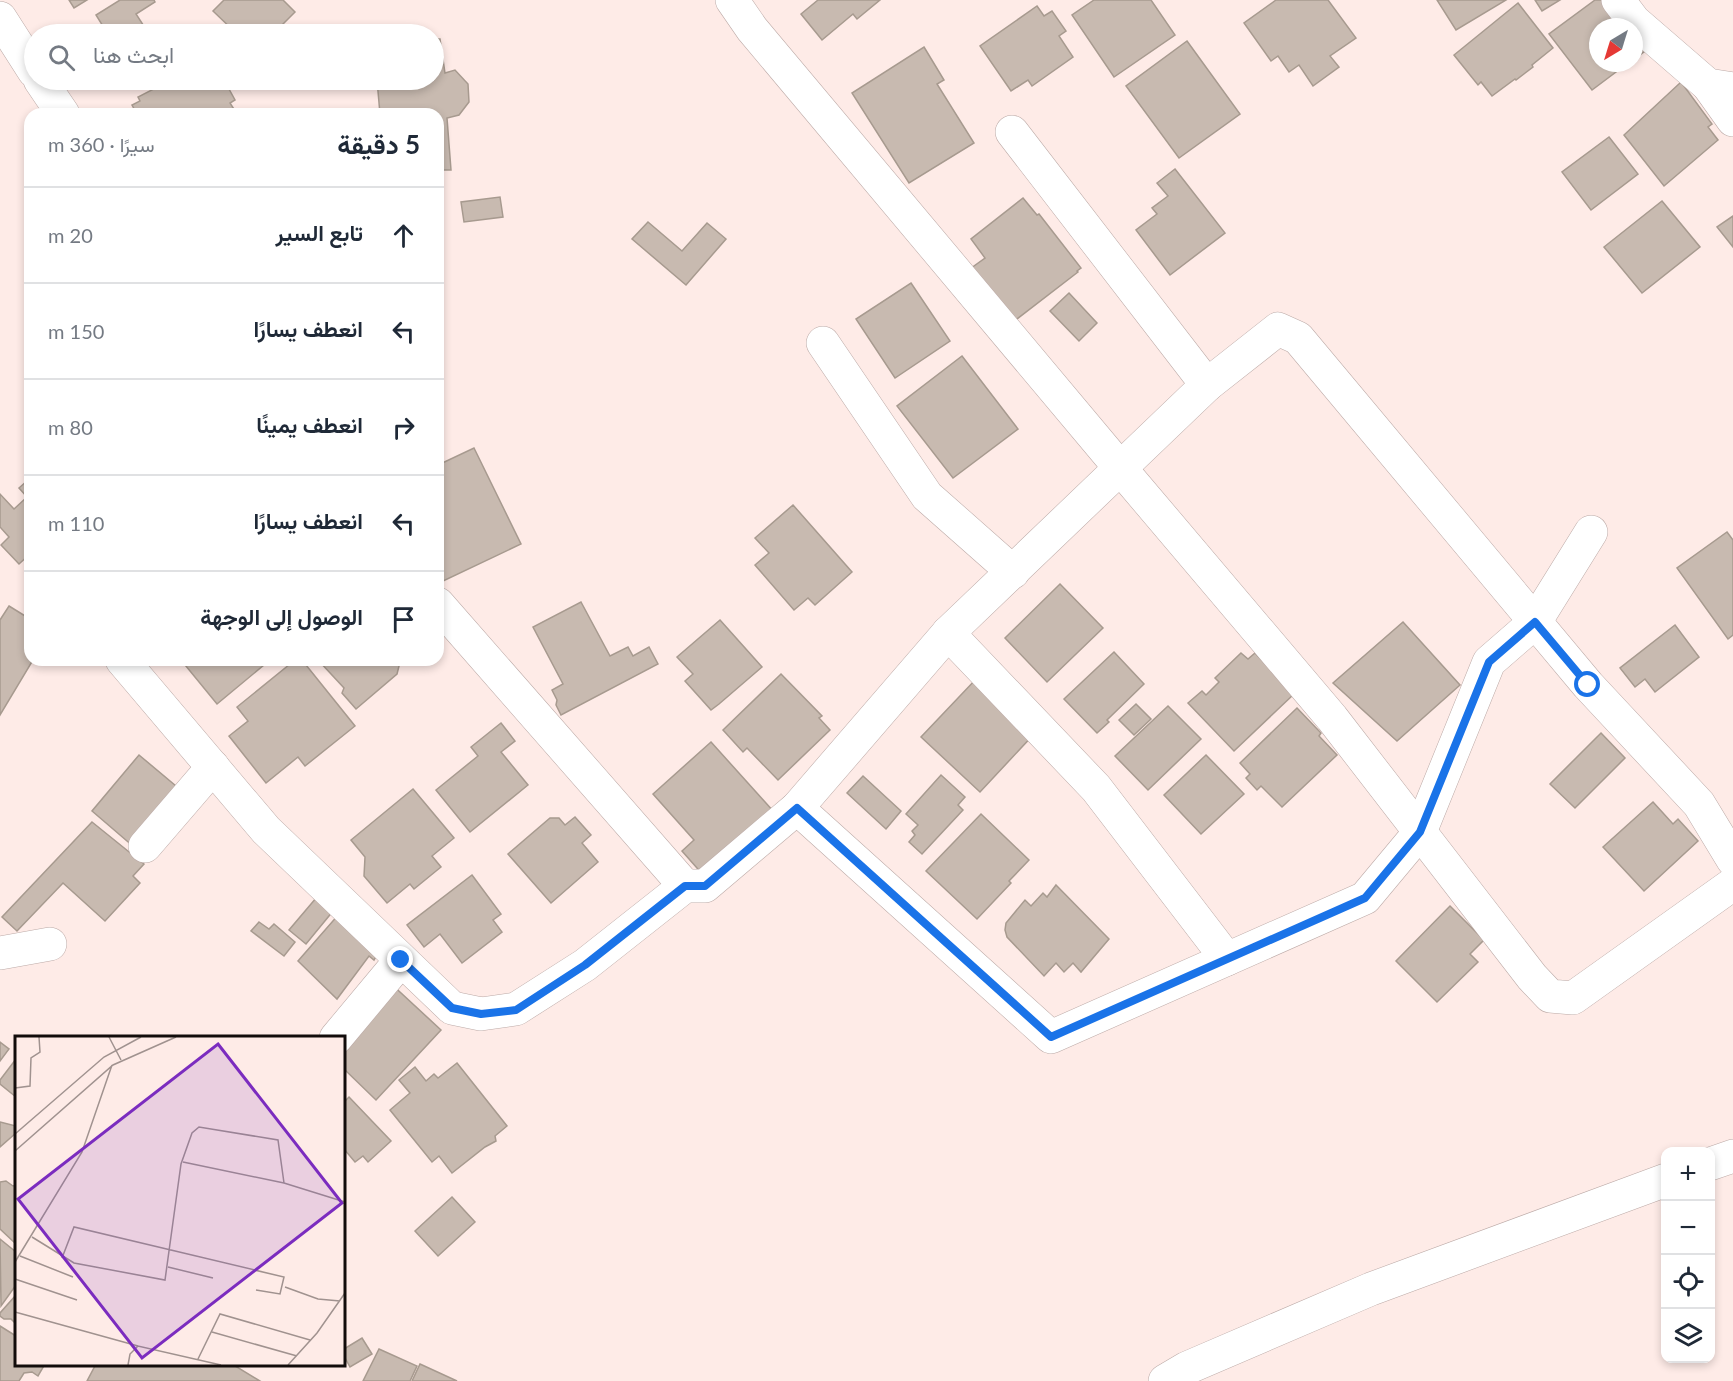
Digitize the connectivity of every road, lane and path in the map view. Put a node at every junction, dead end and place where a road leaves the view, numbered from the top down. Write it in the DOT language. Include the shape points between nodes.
graph roads {
  1 [pos="732,0"];
  2 [pos="1618,0"];
  3 [pos="0,18"];
  4 [pos="24,55"];
  5 [pos="1720,87"];
  6 [pos="47,90"];
  7 [pos="59,108"];
  8 [pos="1733,120"];
  9 [pos="1012,132"];
  10 [pos="822,343"];
  11 [pos="1207,385"];
  12 [pos="1120,469"];
  13 [pos="1591,532"];
  14 [pos="1013,572"];
  15 [pos="444,611"];
  16 [pos="1535,622"];
  17 [pos="948,633"];
  18 [pos="127,666"];
  19 [pos="213,767"];
  20 [pos="797,808"];
  21 [pos="1420,832"];
  22 [pos="145,846"];
  23 [pos="1733,860"];
  24 [pos="1733,884"];
  25 [pos="685,886"];
  26 [pos="50,944"];
  27 [pos="0,953"];
  28 [pos="1227,959"];
  29 [pos="401,960"];
  30 [pos="338,1036"];
  31 [pos="1733,1156"];
  32 [pos="1715,1162"];
  33 [pos="1661,1181"];
  34 [pos="1165,1381"];
  1 -- 12 [label="street" via="752,29"];
  2 -- 5 [label="street" via="1634,21"];
  3 -- 4 [label="street"];
  5 -- 8 [label="street"];
  6 -- 7 [label="street"];
  9 -- 11 [label="street"];
  10 -- 14 [label="street" via="927,496"];
  11 -- 12 [label="street"];
  11 -- 16 [label="street" via="1278,329 1298,338"];
  12 -- 14 [label="street"];
  12 -- 21 [label="street" via="1332,717"];
  13 -- 16 [label="street"];
  14 -- 17 [label="street"];
  15 -- 25 [label="street"];
  16 -- 21 [label="street" via="1489,662"];
  16 -- 23 [label="street" via="1699,804"];
  17 -- 20 [label="street"];
  17 -- 28 [label="street" via="1096,788"];
  18 -- 19 [label="street"];
  19 -- 22 [label="street"];
  19 -- 29 [label="street" via="266,830"];
  20 -- 25 [label="street" via="705,886"];
  20 -- 28 [label="street" via="1051,1037"];
  21 -- 24 [label="street" via="1550,996 1573,998"];
  21 -- 28 [label="street" via="1365,898"];
  25 -- 29 [label="street" via="585,965 516,1010 481,1014 452,1008"];
  26 -- 27 [label="street"];
  29 -- 30 [label="street"];
  31 -- 32 [label="street"];
  33 -- 34 [label="street" via="1371,1289"];
}
